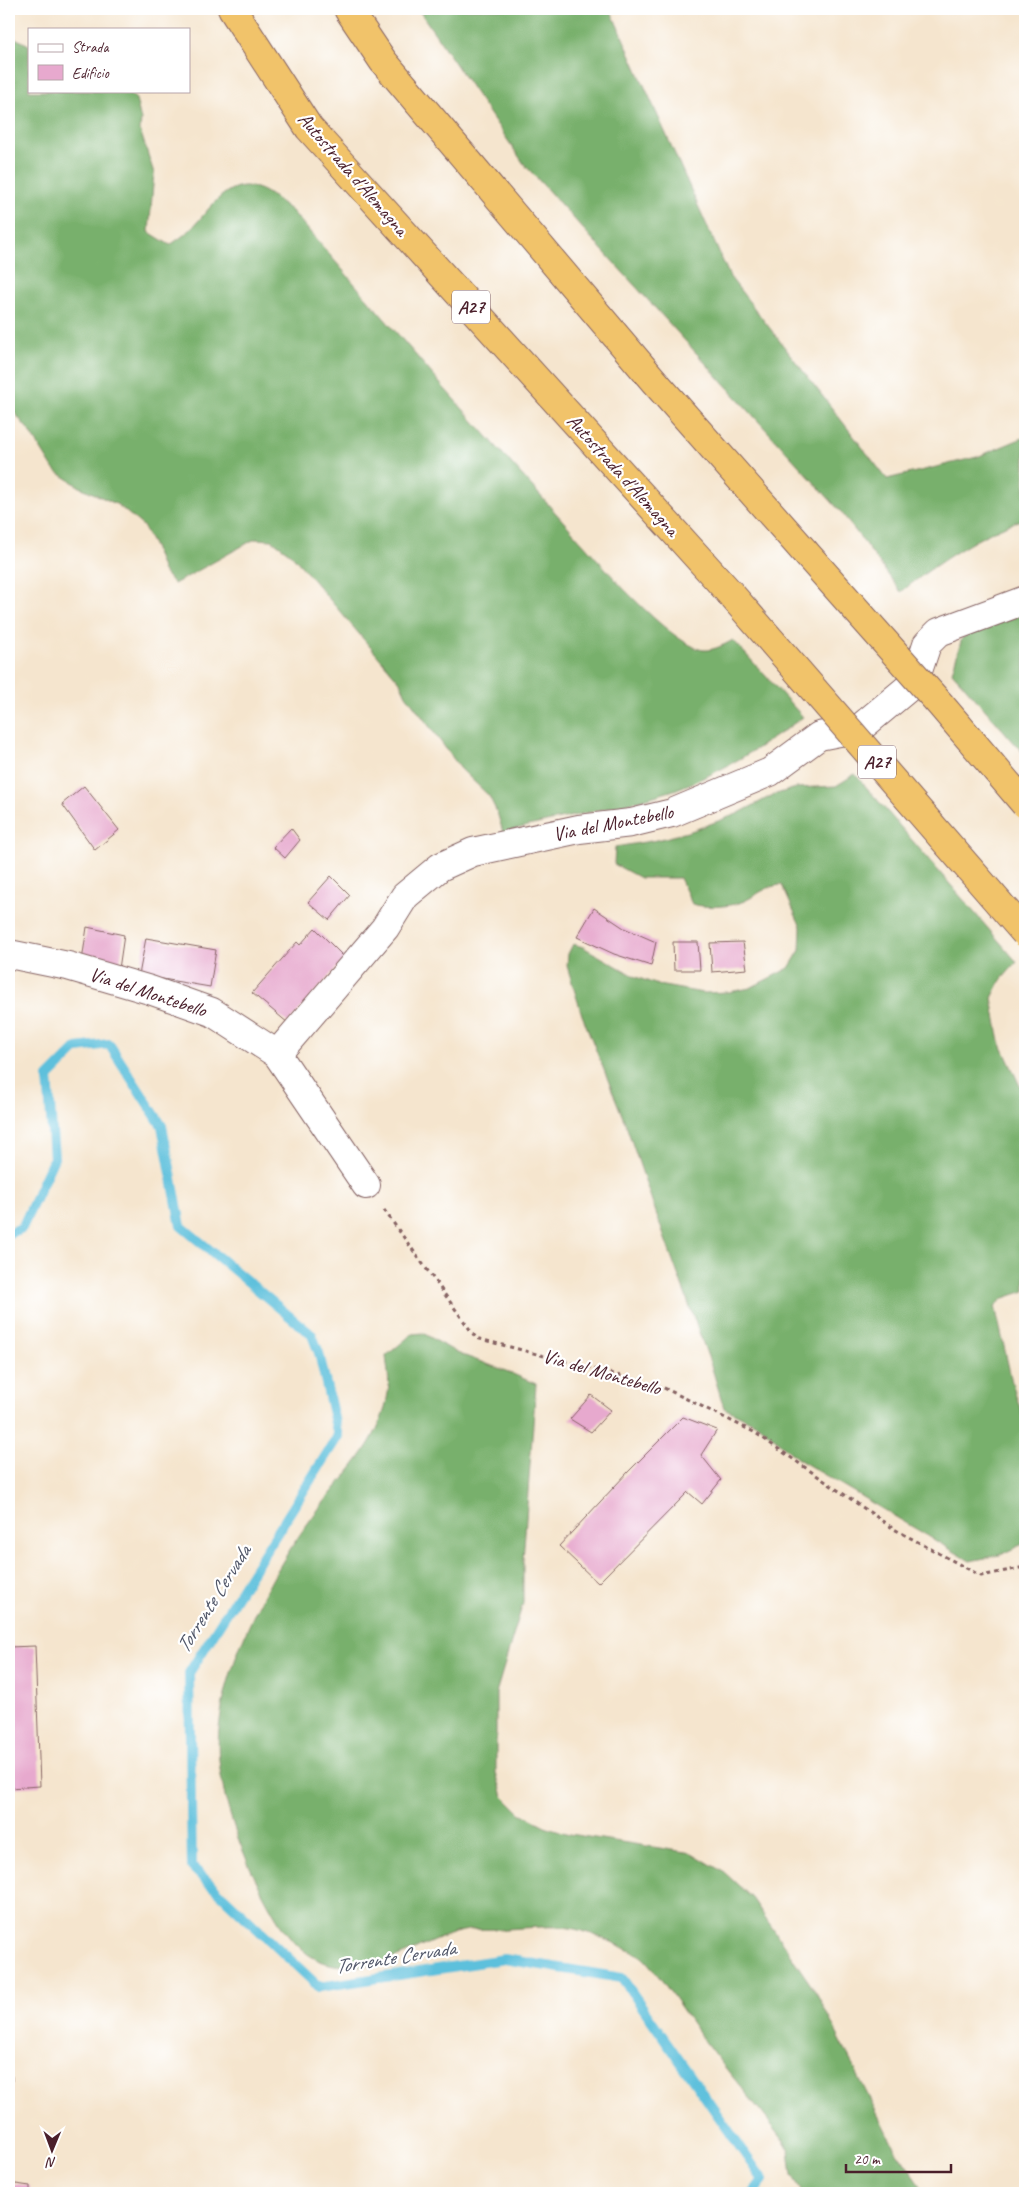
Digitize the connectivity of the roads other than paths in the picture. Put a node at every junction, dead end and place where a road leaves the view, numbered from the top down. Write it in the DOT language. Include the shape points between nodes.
graph roads {
  1 [pos="232,9"];
  2 [pos="348,9"];
  3 [pos="1025,600"];
  4 [pos="1025,804"];
  5 [pos="1025,933"];
  6 [pos="9,954"];
  7 [pos="277,1054"];
  8 [pos="366,1185"];
  1 -- 5 [label="highway, Autostrada d'Alemagna / A27, bridge" via="309,128 729,592"];
  2 -- 4 [label="highway, bridge" via="390,68 654,381"];
  3 -- 7 [label="street, Via del Montebello" via="939,632 928,644 914,683 860,728 819,736 770,772 672,813 473,852 440,867 405,896 385,928"];
  6 -- 7 [label="street, Via del Montebello" via="68,966 212,1012"];
  7 -- 8 [label="street, Via del Montebello"];
}
